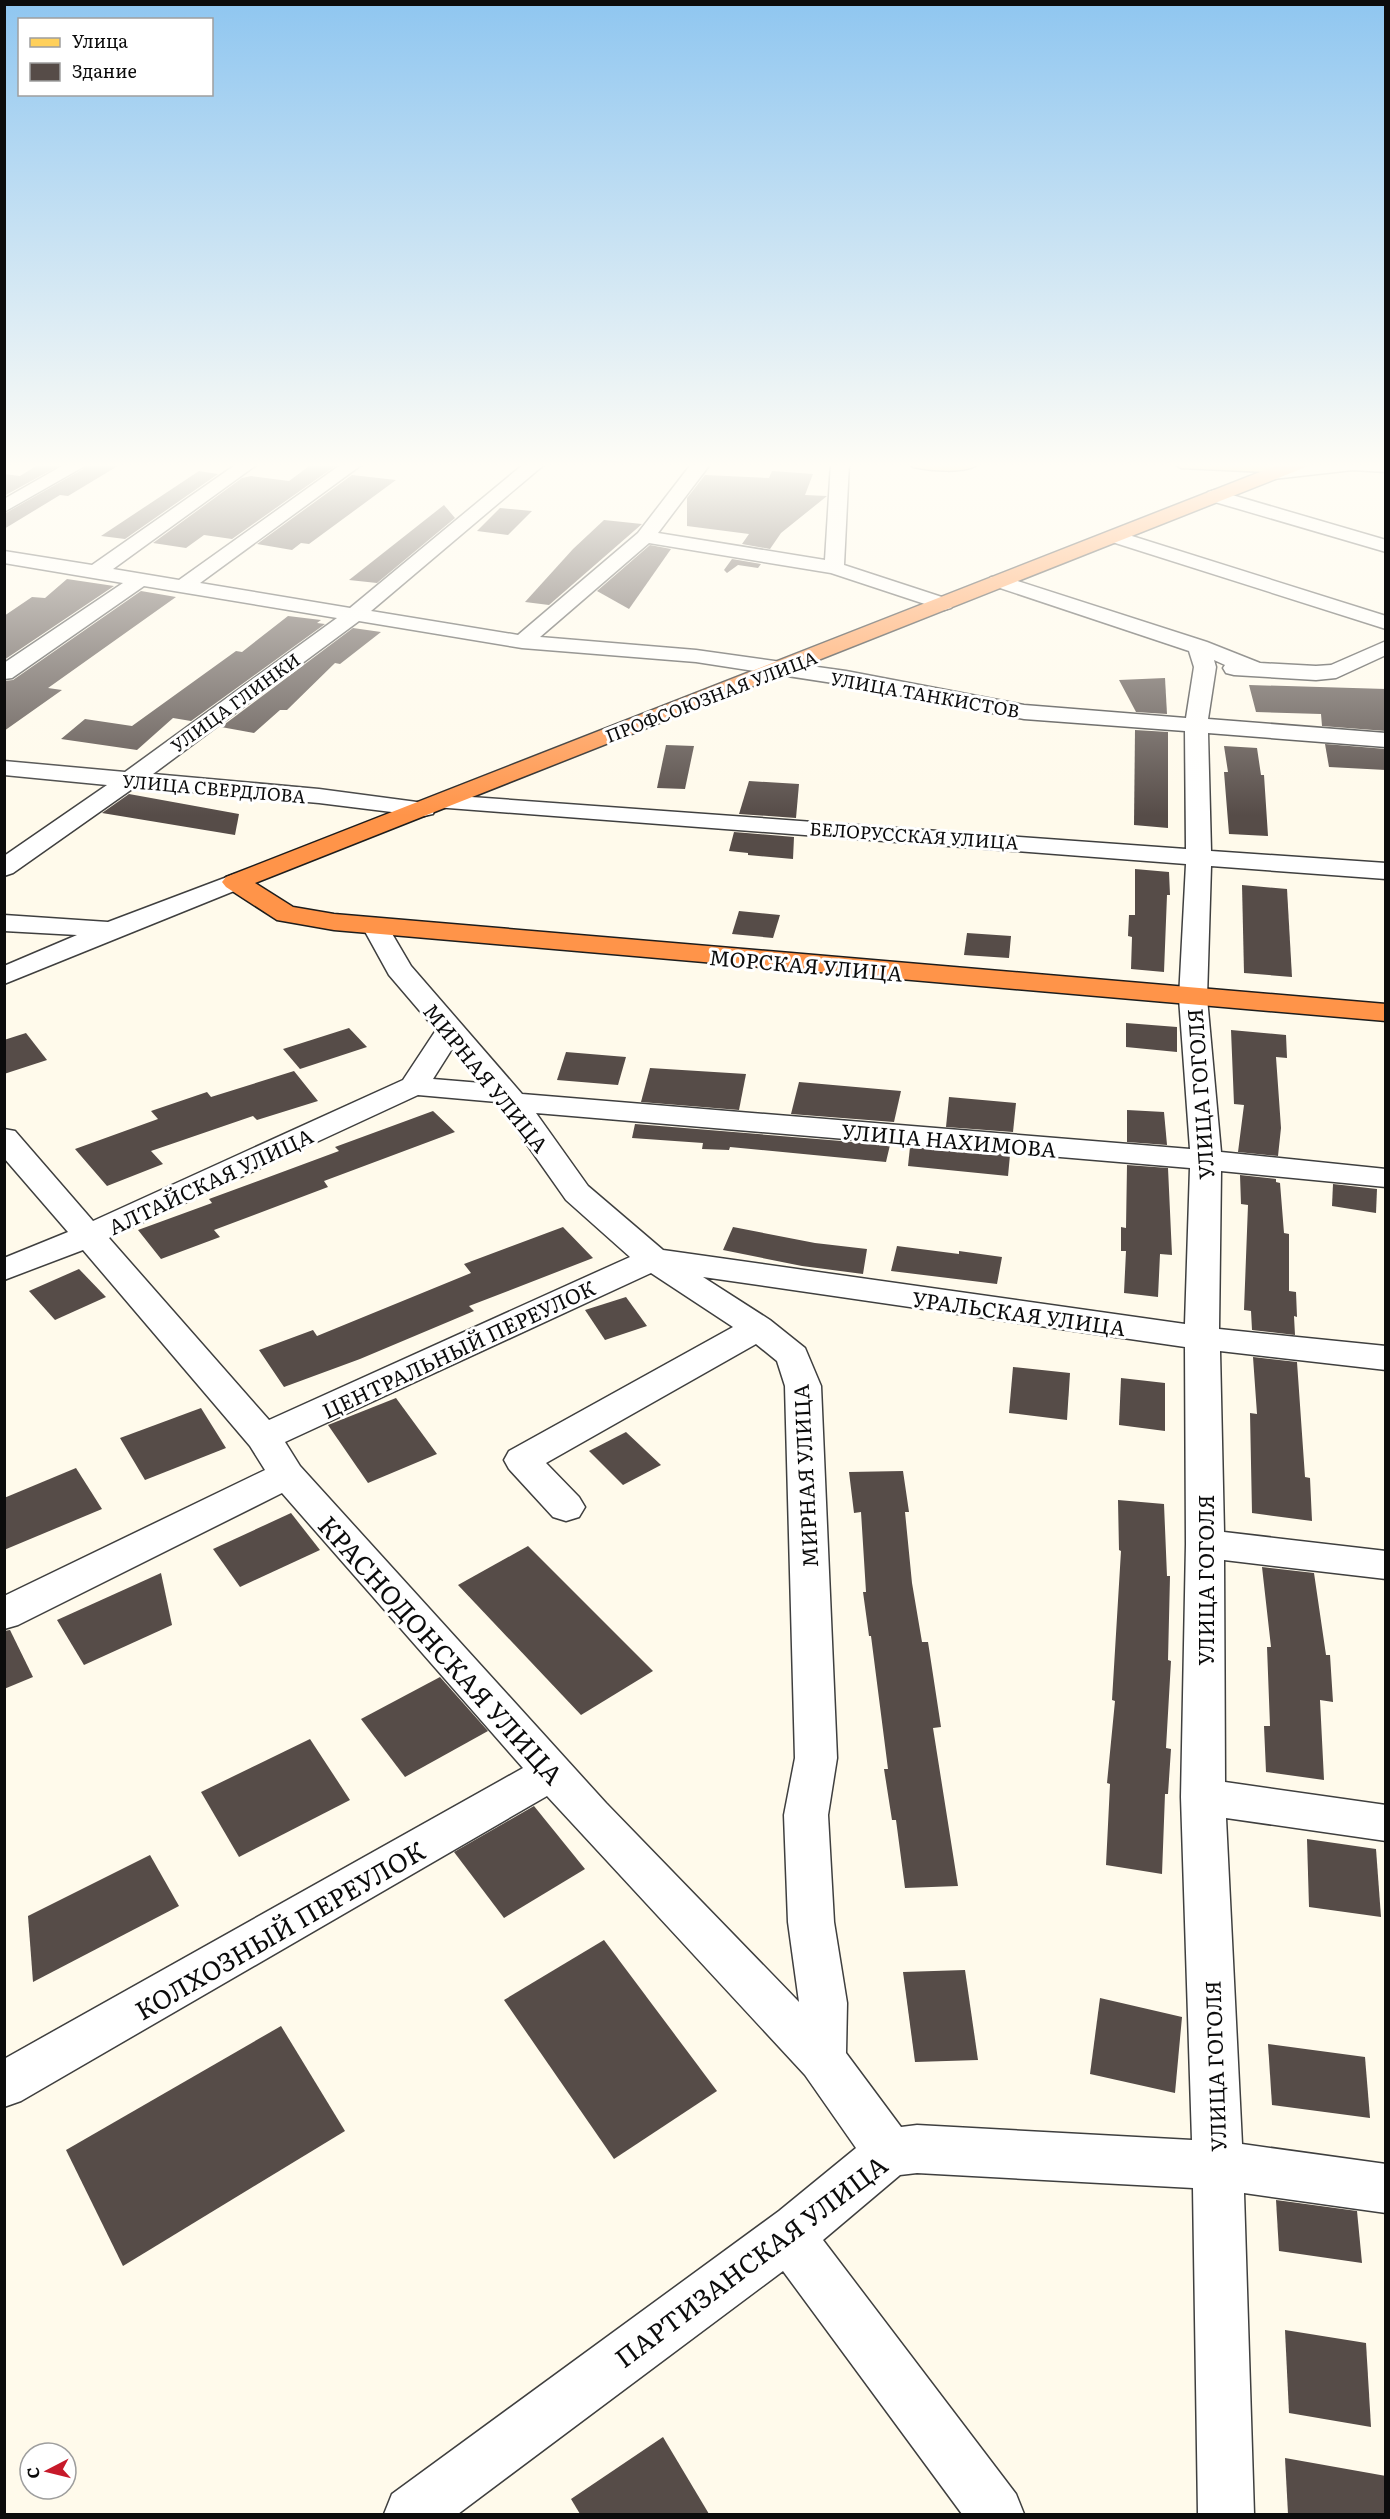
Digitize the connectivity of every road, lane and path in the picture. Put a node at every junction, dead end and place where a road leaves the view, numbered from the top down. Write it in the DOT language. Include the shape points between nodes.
graph roads {
  1 [pos="140,580"];
  2 [pos="143,581"];
  3 [pos="191,581"];
  4 [pos="396,581"];
  5 [pos="594,581"];
  6 [pos="872,581"];
  7 [pos="998,581"];
  8 [pos="1253,581"];
  9 [pos="182,587"];
  10 [pos="944,604"];
  11 [pos="354,615"];
  12 [pos="1386,623"];
  13 [pos="522,642"];
  14 [pos="1386,647"];
  15 [pos="1202,657"];
  16 [pos="777,670"];
  17 [pos="4,673"];
  18 [pos="1196,724"];
  19 [pos="1386,740"];
  20 [pos="4,768"];
  21 [pos="128,781"];
  22 [pos="434,805"];
  23 [pos="1199,856"];
  24 [pos="4,868"];
  25 [pos="1386,871"];
  26 [pos="235,882"];
  27 [pos="4,923"];
  28 [pos="375,926"];
  29 [pos="113,930"];
  30 [pos="4,976"];
  31 [pos="1193,998"];
  32 [pos="1386,1013"];
  33 [pos="450,1030"];
  34 [pos="414,1086"];
  35 [pos="510,1098"];
  36 [pos="4,1138"];
  37 [pos="1206,1161"];
  38 [pos="1386,1178"];
  39 [pos="87,1236"];
  40 [pos="653,1259"];
  41 [pos="4,1270"];
  42 [pos="758,1328"];
  43 [pos="1202,1338"];
  44 [pos="1386,1358"];
  45 [pos="263,1437"];
  46 [pos="286,1475"];
  47 [pos="566,1507"];
  48 [pos="1204,1544"];
  49 [pos="1386,1566"];
  50 [pos="4,1614"];
  51 [pos="553,1772"];
  52 [pos="1203,1797"];
  53 [pos="1386,1823"];
  54 [pos="822,2059"];
  55 [pos="4,2085"];
  56 [pos="889,2152"];
  57 [pos="1218,2165"];
  58 [pos="1386,2189"];
  59 [pos="788,2235"];
  60 [pos="412,2514"];
  61 [pos="996,2514"];
  62 [pos="1226,2514"];
  1 -- 17 [label="street"];
  2 -- 9 [label="street, УЛИЦА ТАНКИСТОВ"];
  3 -- 9 [label="street"];
  4 -- 11 [label="street, УЛИЦА ГЛИНКИ"];
  5 -- 13 [label="street"];
  6 -- 10 [label="street"];
  7 -- 10 [label="highway, ПРОФСОЮЗНАЯ УЛИЦА"];
  7 -- 15 [label="street"];
  8 -- 12 [label="street"];
  9 -- 11 [label="street, УЛИЦА ТАНКИСТОВ"];
  10 -- 16 [label="highway, ПРОФСОЮЗНАЯ УЛИЦА"];
  11 -- 13 [label="street, УЛИЦА ТАНКИСТОВ"];
  11 -- 21 [label="street, УЛИЦА ГЛИНКИ"];
  13 -- 16 [label="street, УЛИЦА ТАНКИСТОВ" via="696,656"];
  14 -- 15 [label="street" via="1336,671 1316,673 1256,669"];
  15 -- 18 [label="street, УЛИЦА ГОГОЛЯ"];
  16 -- 18 [label="street, УЛИЦА ТАНКИСТОВ" via="846,678 1024,712"];
  16 -- 22 [label="highway, ПРОФСОЮЗНАЯ УЛИЦА"];
  18 -- 19 [label="street, УЛИЦА ТАНКИСТОВ"];
  18 -- 23 [label="street, УЛИЦА ГОГОЛЯ"];
  20 -- 21 [label="street, УЛИЦА СВЕРДЛОВА"];
  21 -- 22 [label="street, УЛИЦА СВЕРДЛОВА"];
  21 -- 24 [label="street, УЛИЦА ГЛИНКИ"];
  22 -- 23 [label="street, БЕЛОРУССКАЯ УЛИЦА"];
  22 -- 26 [label="highway, ПРОФСОЮЗНАЯ УЛИЦА"];
  23 -- 25 [label="street, БЕЛОРУССКАЯ УЛИЦА"];
  23 -- 31 [label="street, УЛИЦА ГОГОЛЯ"];
  26 -- 28 [label="highway, МОРСКАЯ УЛИЦА" via="286,914"];
  26 -- 29 [label="street"];
  27 -- 29 [label="street"];
  28 -- 31 [label="highway, МОРСКАЯ УЛИЦА"];
  28 -- 33 [label="street, МИРНАЯ УЛИЦА" via="399,969"];
  29 -- 30 [label="street"];
  31 -- 32 [label="highway, МОРСКАЯ УЛИЦА"];
  31 -- 37 [label="street, УЛИЦА ГОГОЛЯ"];
  33 -- 34 [label="street"];
  33 -- 35 [label="street, МИРНАЯ УЛИЦА"];
  34 -- 35 [label="street, УЛИЦА НАХИМОВА"];
  34 -- 39 [label="street, АЛТАЙСКАЯ УЛИЦА"];
  35 -- 37 [label="street, УЛИЦА НАХИМОВА"];
  35 -- 40 [label="street, МИРНАЯ УЛИЦА" via="577,1193"];
  36 -- 39 [label="street, КРАСНОДОНСКАЯ УЛИЦА"];
  37 -- 38 [label="street, УЛИЦА НАХИМОВА"];
  37 -- 43 [label="street, УЛИЦА ГОГОЛЯ"];
  39 -- 41 [label="street, АЛТАЙСКАЯ УЛИЦА"];
  39 -- 45 [label="street, КРАСНОДОНСКАЯ УЛИЦА"];
  40 -- 42 [label="street, МИРНАЯ УЛИЦА"];
  40 -- 43 [label="street, УРАЛЬСКАЯ УЛИЦА"];
  40 -- 45 [label="street, ЦЕНТРАЛЬНЫЙ ПЕРЕУЛОК"];
  42 -- 47 [label="street" via="522,1460"];
  42 -- 54 [label="street, МИРНАЯ УЛИЦА" via="793,1356 803,1386 816,1758 806,1815 811,1922 823,2003"];
  43 -- 44 [label="street, УРАЛЬСКАЯ УЛИЦА"];
  43 -- 48 [label="street, УЛИЦА ГОГОЛЯ"];
  45 -- 46 [label="street, КРАСНОДОНСКАЯ УЛИЦА"];
  46 -- 50 [label="street"];
  46 -- 51 [label="street, КРАСНОДОНСКАЯ УЛИЦА"];
  48 -- 49 [label="street"];
  48 -- 52 [label="street, УЛИЦА ГОГОЛЯ"];
  51 -- 54 [label="street, КРАСНОДОНСКАЯ УЛИЦА"];
  51 -- 55 [label="street, КОЛХОЗНЫЙ ПЕРЕУЛОК"];
  52 -- 53 [label="street"];
  52 -- 57 [label="street, УЛИЦА ГОГОЛЯ"];
  54 -- 56 [label="street, КРАСНОДОНСКАЯ УЛИЦА"];
  56 -- 57 [label="street, ПАРТИЗАНСКАЯ УЛИЦА" via="917,2149"];
  56 -- 59 [label="street, ПАРТИЗАНСКАЯ УЛИЦА"];
  57 -- 58 [label="street, ПАРТИЗАНСКАЯ УЛИЦА"];
  57 -- 62 [label="street, УЛИЦА ГОГОЛЯ"];
  59 -- 60 [label="street, ПАРТИЗАНСКАЯ УЛИЦА"];
  59 -- 61 [label="street"];
}
